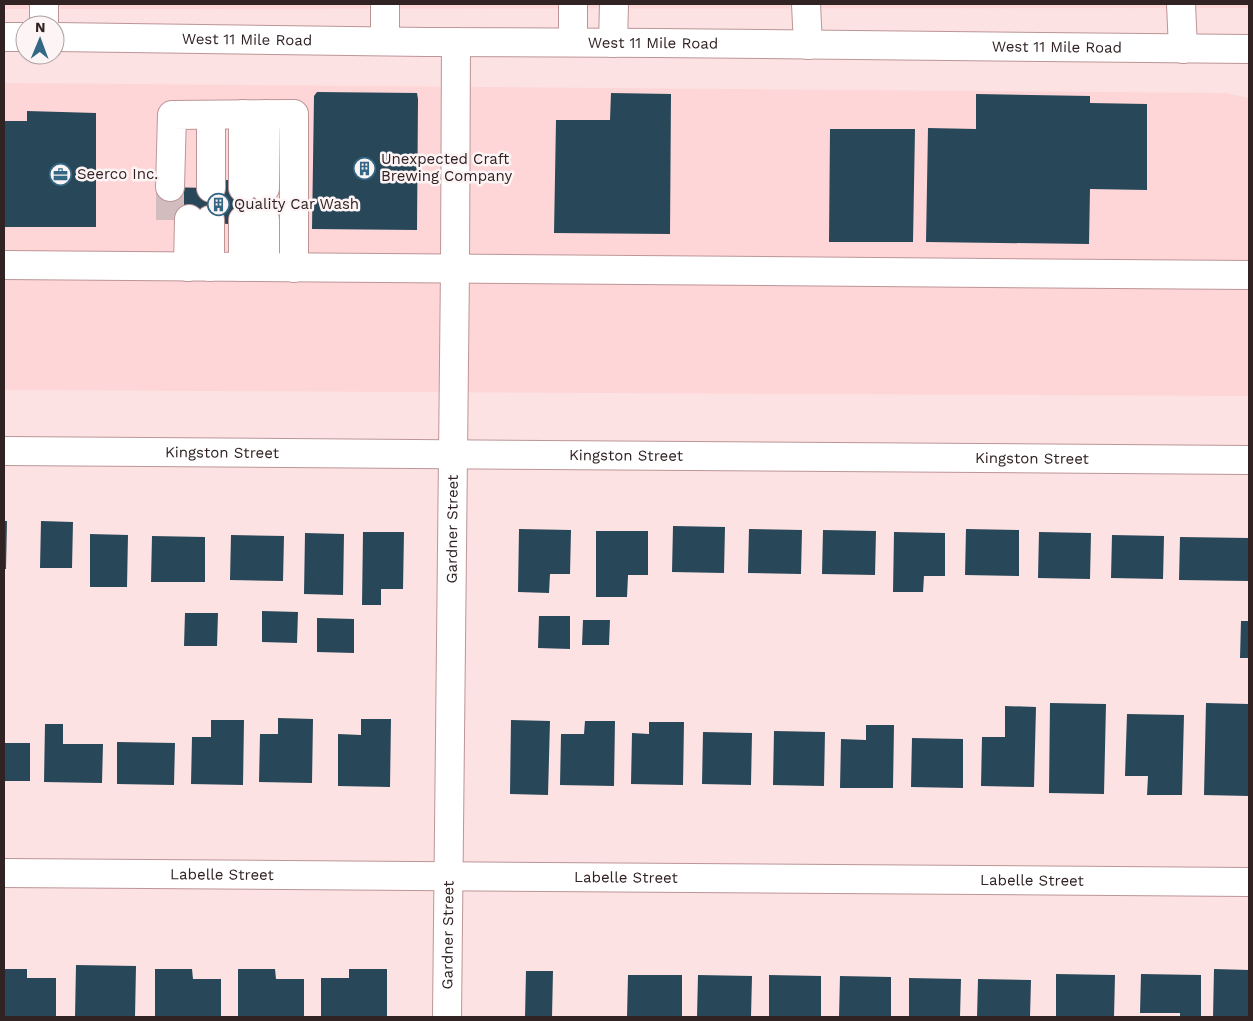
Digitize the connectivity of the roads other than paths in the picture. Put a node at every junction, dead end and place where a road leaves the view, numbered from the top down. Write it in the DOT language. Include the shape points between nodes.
graph roads {
  1 [pos="385,4"];
  2 [pos="573,4"];
  3 [pos="614,4"];
  4 [pos="806,4"];
  5 [pos="1181,4"];
  6 [pos="65,37"];
  7 [pos="385,41"];
  8 [pos="456,42"];
  9 [pos="573,42"];
  10 [pos="613,43"];
  11 [pos="808,45"];
  12 [pos="1184,49"];
  13 [pos="1249,49"];
  14 [pos="255,114"];
  15 [pos="201,115"];
  16 [pos="254,188"];
  17 [pos="254,220"];
  18 [pos="4,265"];
  19 [pos="189,267"];
  20 [pos="254,267"];
  21 [pos="294,268"];
  22 [pos="455,268"];
  23 [pos="1249,275"];
  24 [pos="4,451"];
  25 [pos="452,455"];
  26 [pos="1249,460"];
  27 [pos="4,873"];
  28 [pos="448,875"];
  29 [pos="1249,882"];
  30 [pos="447,1017"];
  1 -- 7 [label="street"];
  2 -- 9 [label="street"];
  3 -- 10 [label="street"];
  4 -- 11 [label="street"];
  5 -- 12 [label="street"];
  6 -- 7 [label="street, West 11 Mile Road"];
  7 -- 8 [label="street, West 11 Mile Road"];
  8 -- 9 [label="street, West 11 Mile Road"];
  8 -- 22 [label="street, Gardner Street"];
  9 -- 10 [label="street, West 11 Mile Road"];
  10 -- 11 [label="street, West 11 Mile Road"];
  11 -- 12 [label="street, West 11 Mile Road"];
  12 -- 13 [label="street, West 11 Mile Road"];
  14 -- 15 [label="street"];
  14 -- 16 [label="street"];
  14 -- 21 [label="street" via="294,114"];
  15 -- 15 [label="street" via="190,187 172,115"];
  17 -- 20 [label="street"];
  18 -- 19 [label="street"];
  19 -- 19 [label="street" via="190,220"];
  19 -- 20 [label="street"];
  20 -- 21 [label="street"];
  21 -- 22 [label="street"];
  22 -- 23 [label="street"];
  22 -- 25 [label="street, Gardner Street"];
  24 -- 25 [label="street, Kingston Street"];
  25 -- 26 [label="street, Kingston Street"];
  25 -- 28 [label="street, Gardner Street"];
  27 -- 28 [label="street, Labelle Street"];
  28 -- 29 [label="street, Labelle Street"];
  28 -- 30 [label="street, Gardner Street"];
}
